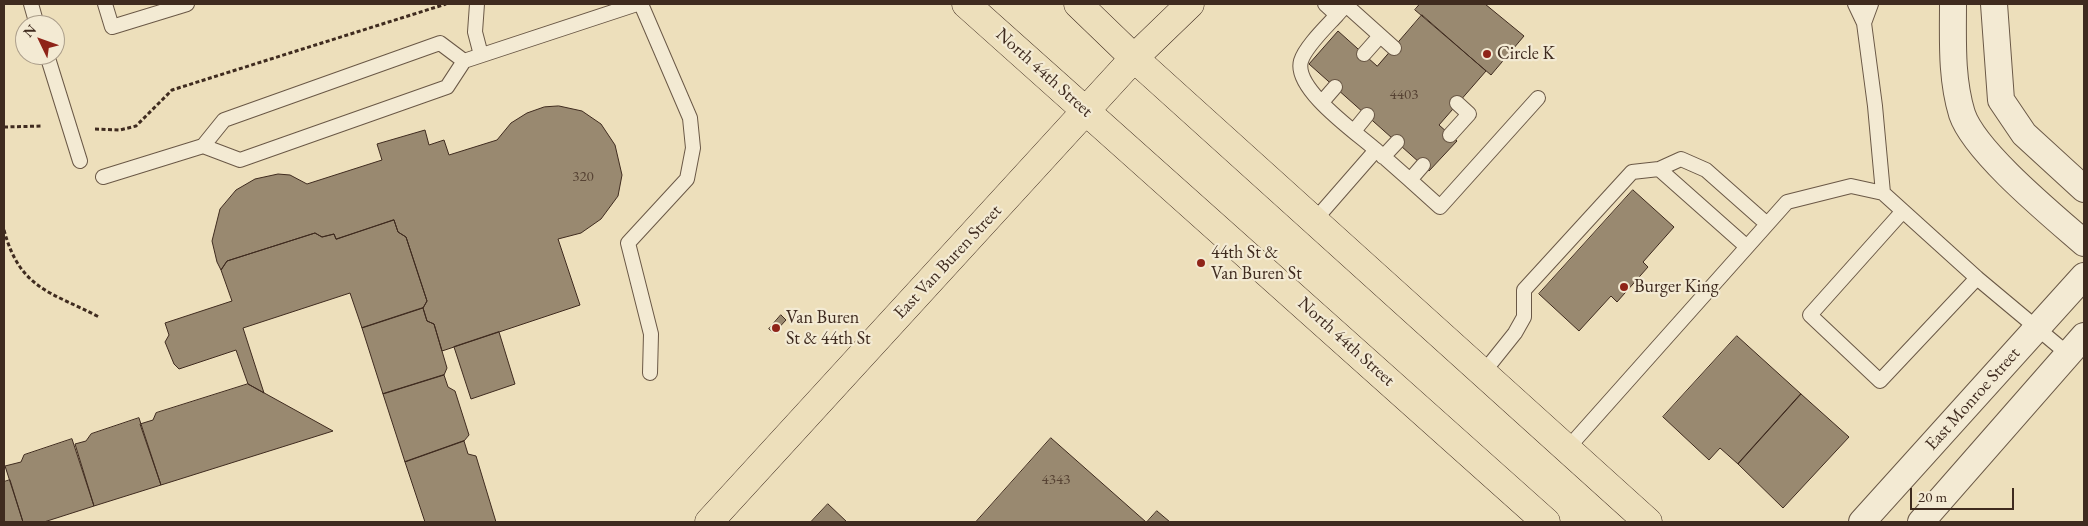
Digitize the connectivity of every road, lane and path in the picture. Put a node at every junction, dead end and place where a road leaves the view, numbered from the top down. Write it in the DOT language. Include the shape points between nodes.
graph roads {
  1 [pos="105,4"];
  2 [pos="187,4"];
  3 [pos="446,4"];
  4 [pos="476,4"];
  5 [pos="637,4"];
  6 [pos="641,4"];
  7 [pos="966,4"];
  8 [pos="1078,4"];
  9 [pos="1190,4"];
  10 [pos="1325,4"];
  11 [pos="1855,4"];
  12 [pos="1871,4"];
  13 [pos="1952,4"];
  14 [pos="1994,4"];
  15 [pos="1337,15"];
  16 [pos="1864,23"];
  17 [pos="1380,36"];
  18 [pos="1394,48"];
  19 [pos="1364,54"];
  20 [pos="481,55"];
  21 [pos="1134,58"];
  22 [pos="464,61"];
  23 [pos="50,65"];
  24 [pos="1335,87"];
  25 [pos="1538,98"];
  26 [pos="1322,102"];
  27 [pos="1457,103"];
  28 [pos="1087,111"];
  29 [pos="1367,115"];
  30 [pos="4,127"];
  31 [pos="70,127"];
  32 [pos="1354,131"];
  33 [pos="1450,134"];
  34 [pos="1397,142"];
  35 [pos="203,146"];
  36 [pos="1380,154"];
  37 [pos="80,161"];
  38 [pos="1423,165"];
  39 [pos="1659,169"];
  40 [pos="103,177"];
  41 [pos="1410,180"];
  42 [pos="2084,189"];
  43 [pos="1883,193"];
  44 [pos="1902,211"];
  45 [pos="1314,221"];
  46 [pos="1767,224"];
  47 [pos="4,230"];
  48 [pos="2084,244"];
  49 [pos="1747,247"];
  50 [pos="2084,276"];
  51 [pos="1977,278"];
  52 [pos="99,317"];
  53 [pos="2036,330"];
  54 [pos="2076,345"];
  55 [pos="650,373"];
  56 [pos="1483,373"];
  57 [pos="1567,449"];
  58 [pos="709,522"];
  59 [pos="1546,522"];
  60 [pos="1648,522"];
  61 [pos="1862,522"];
  62 [pos="1921,522"];
  1 -- 2 [label="lane" via="112,27"];
  3 -- 31 [label="path" via="172,90 136,126 120,130"];
  4 -- 20 [label="lane" via="475,32"];
  5 -- 20 [label="lane"];
  6 -- 55 [label="lane" via="690,118 693,148 687,179 628,243 650,334"];
  7 -- 28 [label="main road, North 44th Street"];
  8 -- 21 [label="main road"];
  9 -- 21 [label="main road, East Van Buren Street"];
  10 -- 15 [label="lane"];
  11 -- 16 [label="lane"];
  12 -- 16 [label="lane"];
  13 -- 48 [label="street" via="1956,94 1963,116 1983,147"];
  14 -- 42 [label="street" via="2001,100 2024,134"];
  15 -- 17 [label="lane" via="1346,5"];
  15 -- 26 [label="lane" via="1301,60 1301,71 1310,92"];
  16 -- 43 [label="lane" via="1876,106"];
  17 -- 18 [label="lane"];
  17 -- 19 [label="lane"];
  20 -- 22 [label="lane"];
  21 -- 28 [label="main road, East Van Buren Street"];
  21 -- 45 [label="main road"];
  22 -- 35 [label="lane" via="447,87 240,160"];
  22 -- 35 [label="lane" via="440,43 224,120"];
  23 -- 31 [label="lane"];
  24 -- 26 [label="lane"];
  25 -- 41 [label="lane" via="1440,207"];
  26 -- 32 [label="lane"];
  27 -- 33 [label="lane" via="1469,114"];
  28 -- 58 [label="main road, East Van Buren Street"];
  28 -- 59 [label="main road, North 44th Street"];
  29 -- 32 [label="lane"];
  30 -- 31 [label="path"];
  31 -- 37 [label="lane"];
  32 -- 36 [label="lane"];
  34 -- 36 [label="lane"];
  35 -- 40 [label="lane"];
  36 -- 41 [label="lane"];
  36 -- 45 [label="lane"];
  38 -- 41 [label="lane"];
  39 -- 46 [label="lane" via="1681,158 1706,170"];
  39 -- 49 [label="lane"];
  39 -- 56 [label="lane" via="1632,172 1524,290 1524,317"];
  43 -- 44 [label="lane"];
  43 -- 46 [label="lane" via="1851,186 1787,202"];
  44 -- 51 [label="lane"];
  44 -- 51 [label="lane" via="1810,315 1880,381"];
  45 -- 56 [label="main road"];
  46 -- 49 [label="lane"];
  47 -- 52 [label="path" via="20,268 38,288"];
  49 -- 57 [label="lane"];
  50 -- 53 [label="street, East Monroe Street"];
  51 -- 53 [label="lane"];
  53 -- 54 [label="lane"];
  53 -- 61 [label="street, East Monroe Street"];
  54 -- 62 [label="street"];
  56 -- 57 [label="main road"];
  57 -- 60 [label="main road"];
}
